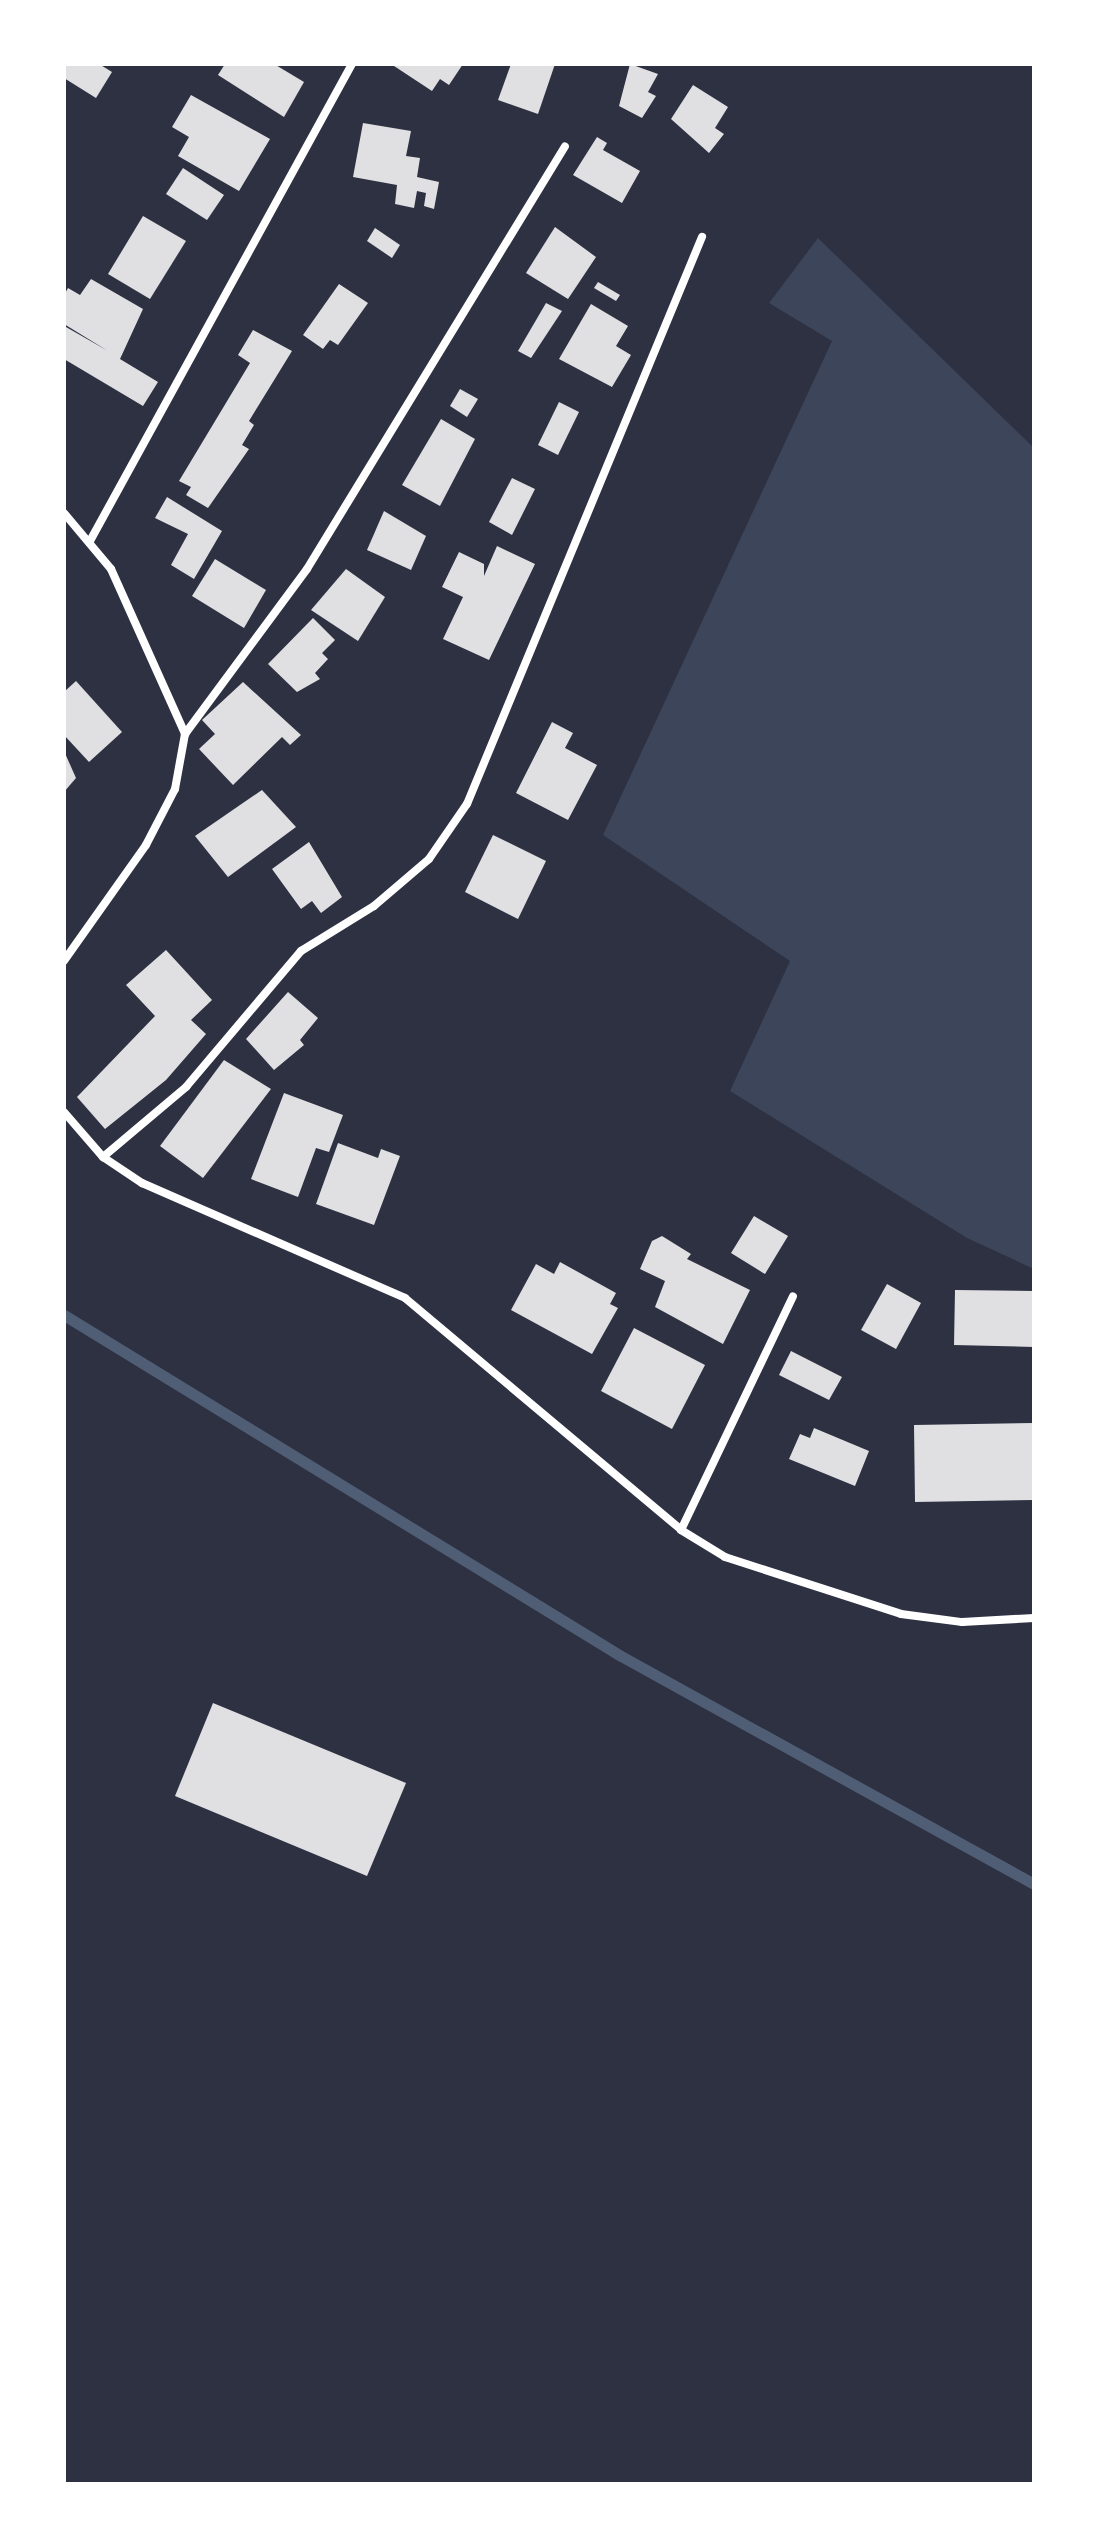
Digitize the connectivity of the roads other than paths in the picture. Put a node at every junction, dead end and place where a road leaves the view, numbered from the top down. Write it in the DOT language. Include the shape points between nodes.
graph roads {
  1 [pos="352,64"];
  2 [pos="565,147"];
  3 [pos="702,237"];
  4 [pos="64,513"];
  5 [pos="90,541"];
  6 [pos="185,734"];
  7 [pos="64,961"];
  8 [pos="64,1112"];
  9 [pos="103,1157"];
  10 [pos="793,1296"];
  11 [pos="681,1530"];
  12 [pos="1034,1618"];
  1 -- 5 [label="street"];
  2 -- 6 [label="street" via="307,569"];
  3 -- 9 [label="street" via="467,804 429,859 374,906 301,951 186,1087"];
  4 -- 5 [label="street"];
  5 -- 6 [label="street" via="147,641"];
  6 -- 7 [label="street" via="175,789 146,845"];
  8 -- 9 [label="street"];
  9 -- 11 [label="street" via="142,1183 405,1298"];
  10 -- 11 [label="street"];
  11 -- 12 [label="street" via="725,1557 901,1614 962,1622"];
}
